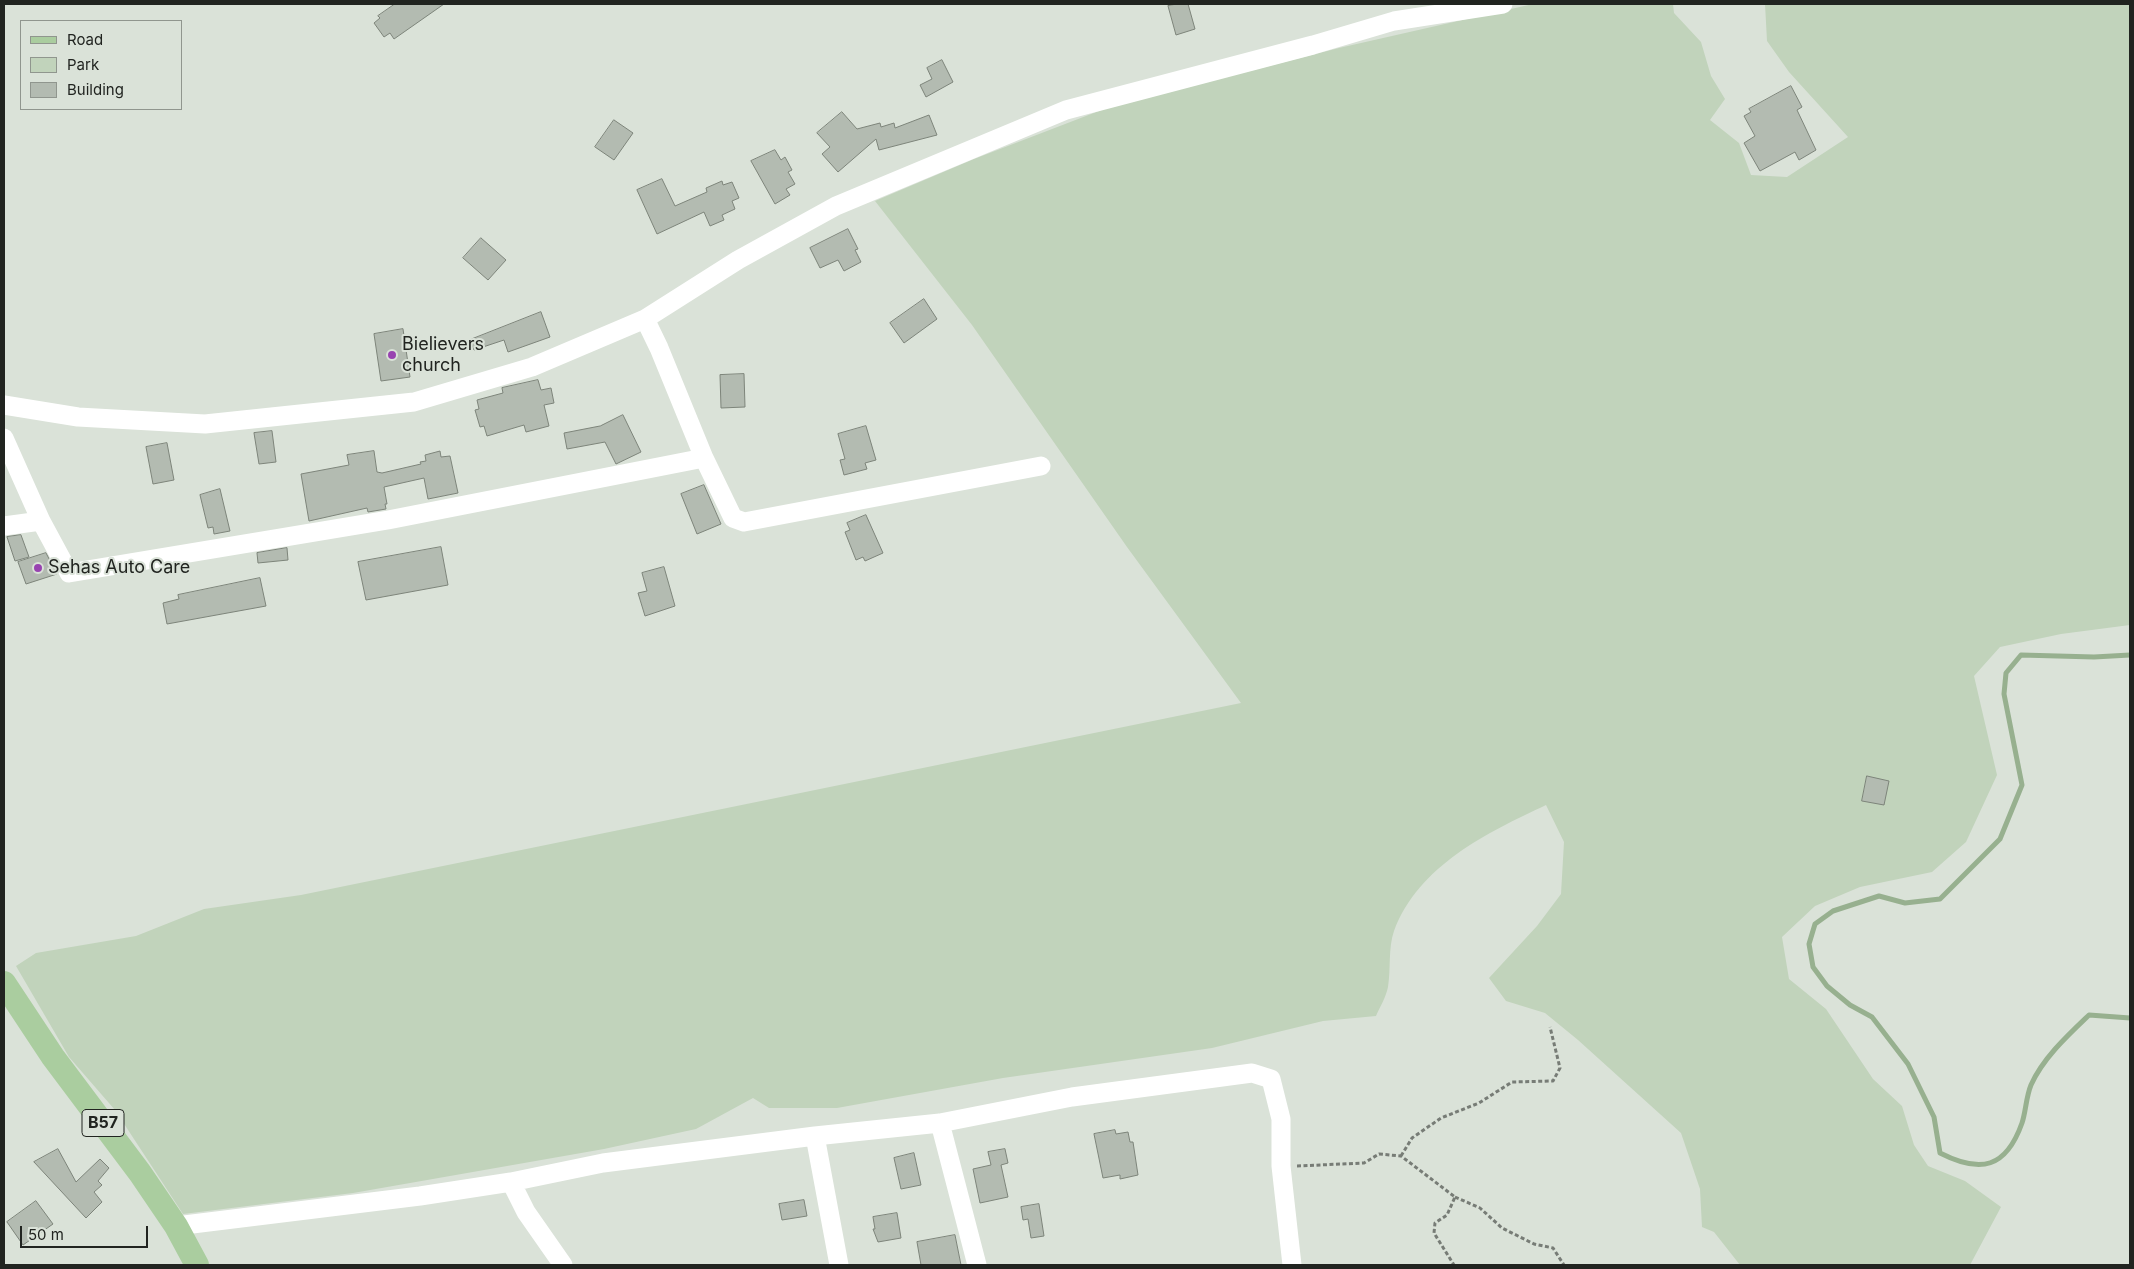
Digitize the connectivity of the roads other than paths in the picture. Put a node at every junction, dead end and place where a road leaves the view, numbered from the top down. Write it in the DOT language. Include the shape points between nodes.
graph roads {
  1 [pos="1503,4"];
  2 [pos="1392,12"];
  3 [pos="645,319"];
  4 [pos="4,405"];
  5 [pos="4,438"];
  6 [pos="704,458"];
  7 [pos="1041,466"];
  8 [pos="41,521"];
  9 [pos="4,526"];
  10 [pos="4,983"];
  11 [pos="940,1123"];
  12 [pos="815,1136"];
  13 [pos="511,1182"];
  14 [pos="176,1226"];
  15 [pos="197,1265"];
  16 [pos="563,1265"];
  17 [pos="839,1265"];
  18 [pos="977,1265"];
  19 [pos="1292,1265"];
  1 -- 2 [label="street"];
  2 -- 3 [label="street" via="1313,45 1066,110 836,206 738,260"];
  3 -- 4 [label="street" via="532,367 414,402 205,424 78,416"];
  3 -- 6 [label="street"];
  5 -- 8 [label="street"];
  6 -- 7 [label="street" via="733,518 744,522"];
  6 -- 8 [label="street" via="388,520 69,573"];
  8 -- 9 [label="street"];
  10 -- 14 [label="main road, B57" via="52,1057"];
  11 -- 12 [label="street"];
  11 -- 18 [label="street"];
  11 -- 19 [label="street" via="1072,1097 1252,1073 1271,1079 1281,1119 1281,1166"];
  12 -- 13 [label="street" via="603,1164"];
  12 -- 17 [label="street"];
  13 -- 14 [label="street"];
  13 -- 16 [label="street" via="526,1212"];
  14 -- 15 [label="main road, B57"];
}
